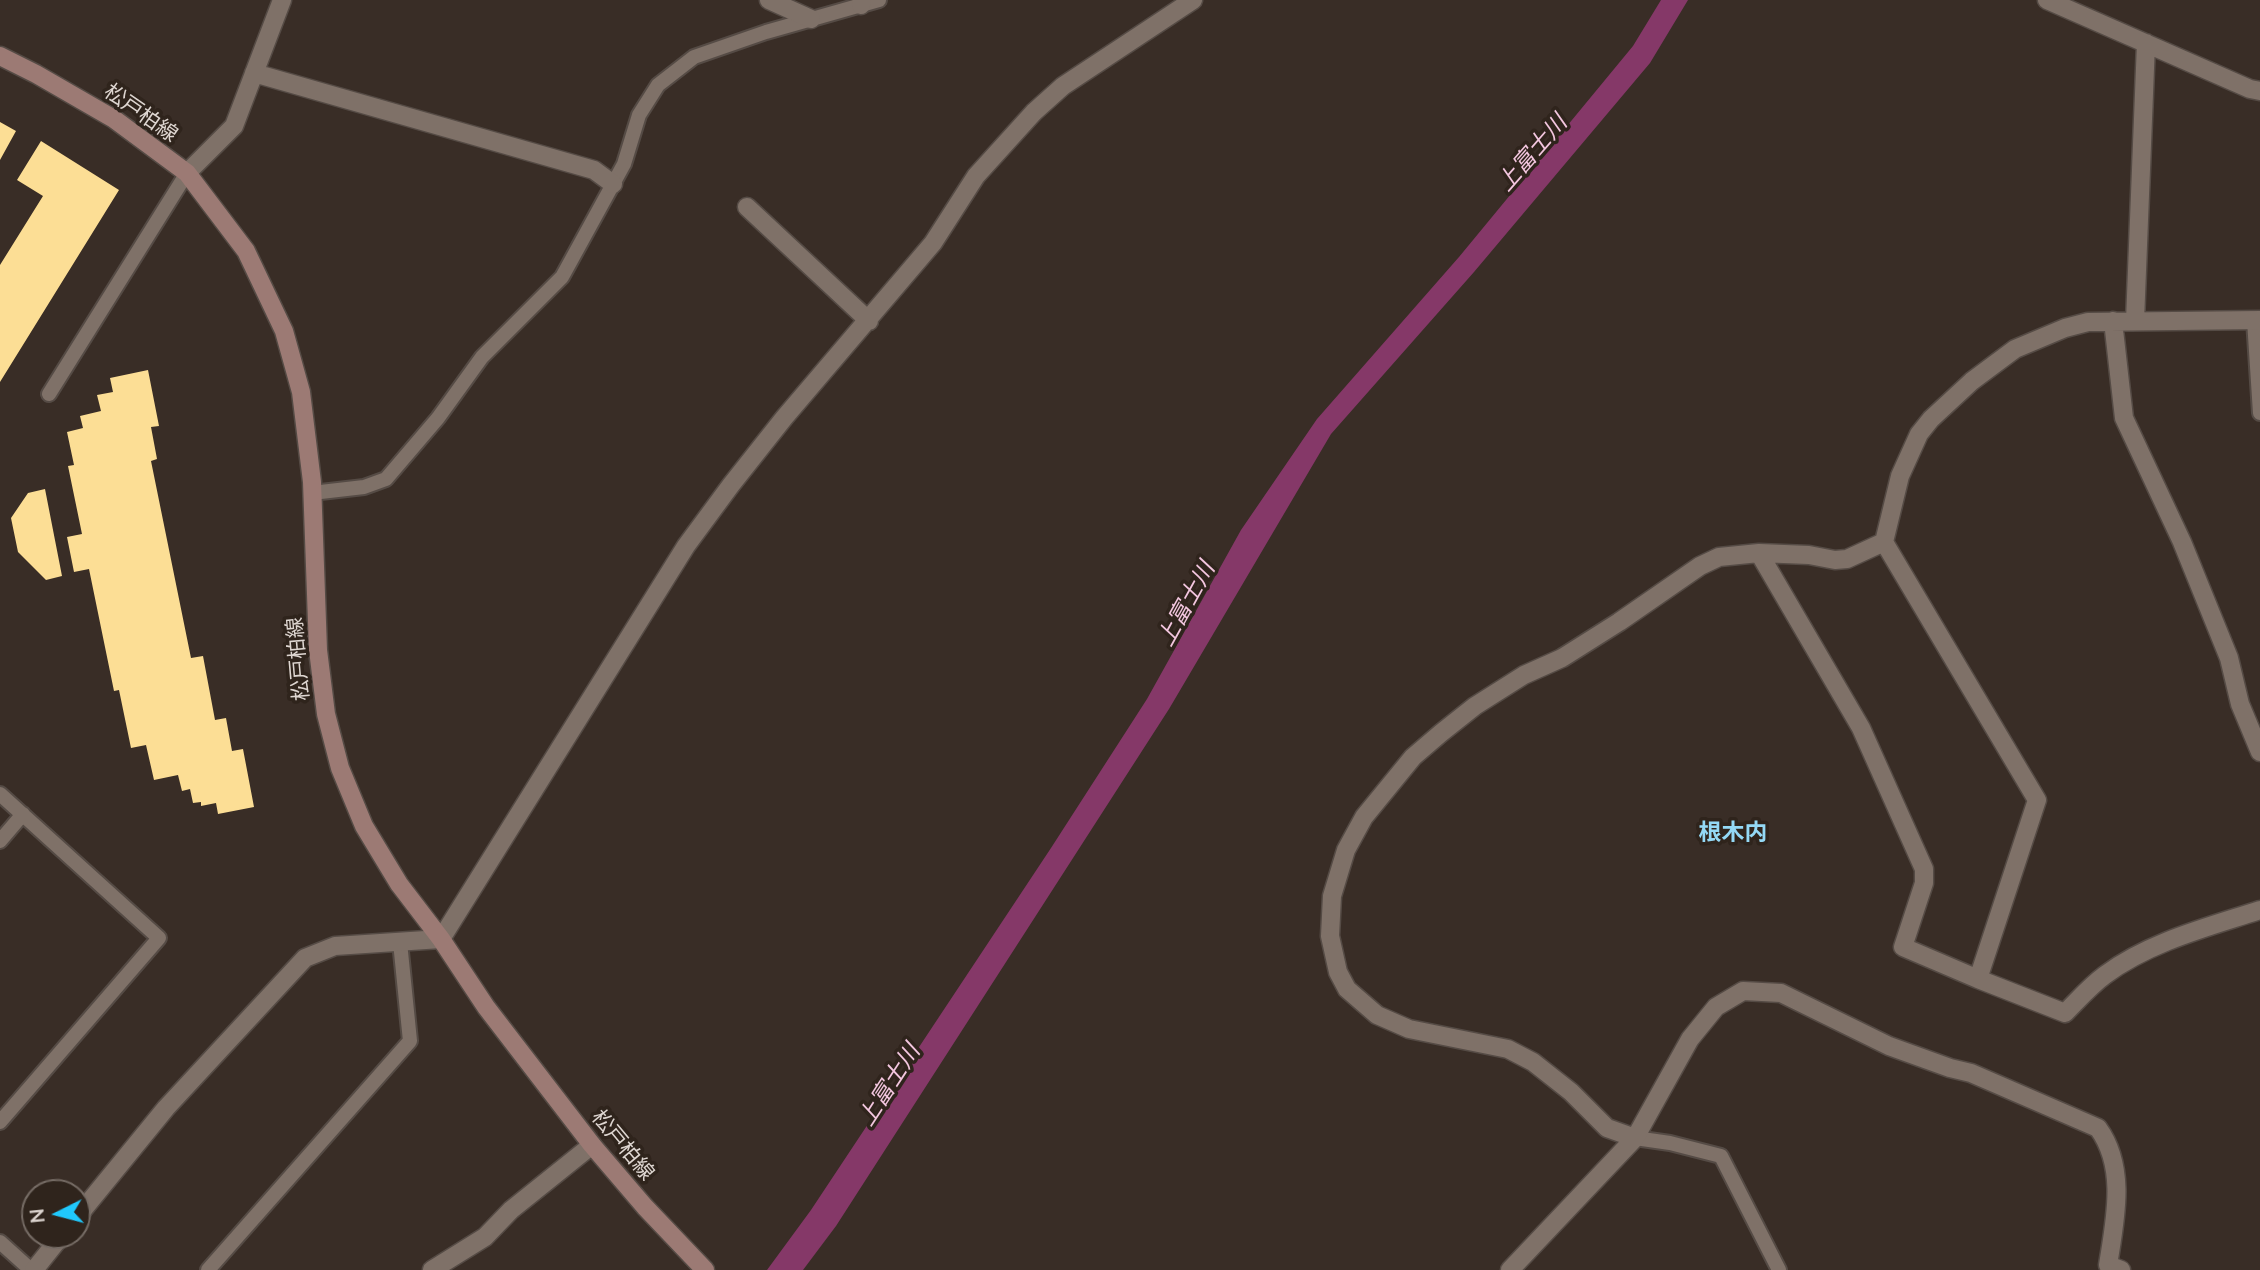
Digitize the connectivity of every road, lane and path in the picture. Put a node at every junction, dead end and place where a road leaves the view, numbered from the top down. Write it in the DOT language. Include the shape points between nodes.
graph roads {
  1 [pos="282,0"];
  2 [pos="769,0"];
  3 [pos="1193,0"];
  4 [pos="2047,0"];
  5 [pos="867,2"];
  6 [pos="811,19"];
  7 [pos="2146,43"];
  8 [pos="0,56"];
  9 [pos="254,73"];
  10 [pos="2260,91"];
  11 [pos="187,173"];
  12 [pos="613,184"];
  13 [pos="747,206"];
  14 [pos="2257,320"];
  15 [pos="869,321"];
  16 [pos="2113,321"];
  17 [pos="2135,321"];
  18 [pos="49,394"];
  19 [pos="2260,413"];
  20 [pos="312,493"];
  21 [pos="1884,542"];
  22 [pos="1759,553"];
  23 [pos="2260,752"];
  24 [pos="0,794"];
  25 [pos="23,814"];
  26 [pos="0,841"];
  27 [pos="2260,910"];
  28 [pos="441,939"];
  29 [pos="400,942"];
  30 [pos="1978,979"];
  31 [pos="0,1122"];
  32 [pos="1635,1138"];
  33 [pos="592,1145"];
  34 [pos="91,1200"];
  35 [pos="0,1242"];
  36 [pos="50,1249"];
  37 [pos="33,1270"];
  38 [pos="208,1270"];
  39 [pos="432,1270"];
  40 [pos="705,1270"];
  41 [pos="1510,1270"];
  42 [pos="1779,1270"];
  43 [pos="2121,1270"];
  1 -- 9 [label="street"];
  2 -- 6 [label="street"];
  3 -- 15 [label="street" via="1063,86 1034,112 976,176 933,243"];
  4 -- 7 [label="street"];
  5 -- 6 [label="lane"];
  6 -- 12 [label="lane" via="694,57 658,85 639,116"];
  7 -- 10 [label="street"];
  7 -- 17 [label="street"];
  8 -- 11 [label="main road, 松戸柏線" via="114,119"];
  9 -- 11 [label="street" via="234,126"];
  9 -- 12 [label="street" via="594,170"];
  11 -- 18 [label="lane"];
  11 -- 20 [label="main road, 松戸柏線" via="246,251 284,331 301,392"];
  12 -- 20 [label="lane" via="562,277 482,357 386,479 364,487"];
  13 -- 15 [label="street"];
  14 -- 17 [label="street"];
  14 -- 19 [label="lane"];
  15 -- 28 [label="street" via="777,428 686,546"];
  16 -- 17 [label="street"];
  16 -- 21 [label="street" via="2065,328 2015,349 1931,419 1900,476"];
  16 -- 23 [label="street" via="2124,418 2182,542 2229,658 2240,704"];
  20 -- 28 [label="main road, 松戸柏線" via="318,650 326,714 340,768 364,825 399,884"];
  21 -- 22 [label="street" via="1847,559"];
  21 -- 30 [label="street" via="2037,800"];
  22 -- 30 [label="street" via="1861,728 1924,869 1924,883 1903,947"];
  22 -- 32 [label="street" via="1719,557 1700,566 1596,637 1475,706 1441,733 1413,757 1364,817 1346,850 1332,896 1331,936 1338,972 1347,989 1377,1015 1409,1029 1508,1049 1533,1062 1607,1128"];
  24 -- 25 [label="lane"];
  25 -- 26 [label="lane"];
  25 -- 31 [label="lane" via="159,938"];
  27 -- 30 [label="street" via="2146,952 2105,975 2064,1013"];
  28 -- 29 [label="street"];
  28 -- 33 [label="main road, 松戸柏線" via="486,1007"];
  29 -- 34 [label="street" via="335,946 305,958 166,1108"];
  29 -- 38 [label="lane" via="410,1041"];
  32 -- 41 [label="street"];
  32 -- 42 [label="lane" via="1721,1156"];
  32 -- 43 [label="street" via="1690,1039 1716,1007 1743,991 1782,993 1889,1046 1971,1073 2098,1128 2113,1156 2117,1205 2108,1265"];
  33 -- 39 [label="street" via="511,1210 485,1237"];
  33 -- 40 [label="main road, 松戸柏線"];
  35 -- 37 [label="lane"];
  36 -- 37 [label="street"];
}
